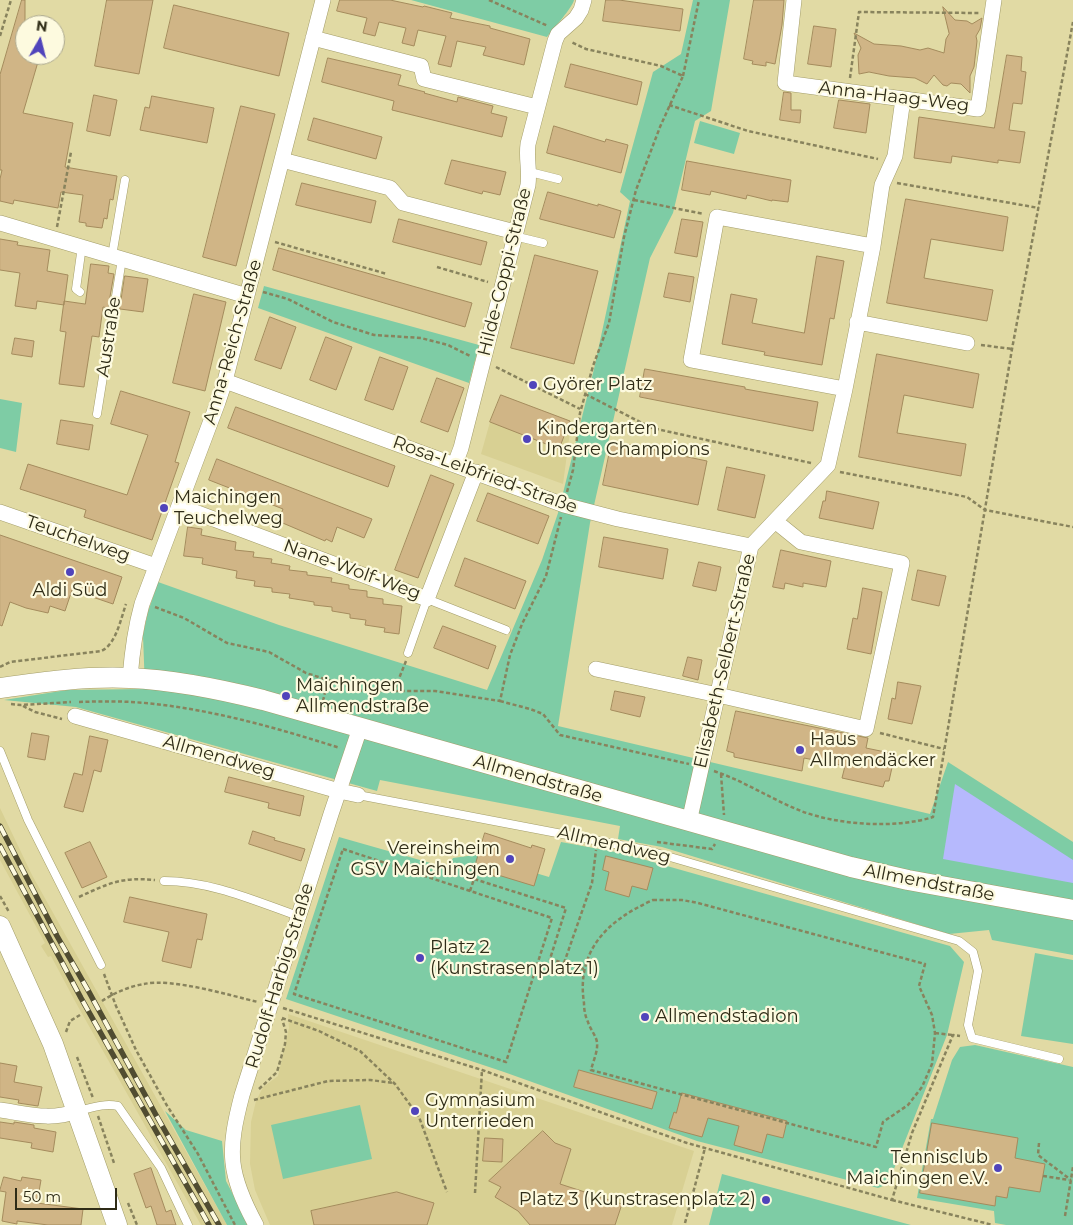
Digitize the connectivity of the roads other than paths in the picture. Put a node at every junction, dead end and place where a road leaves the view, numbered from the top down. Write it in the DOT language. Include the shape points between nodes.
graph roads {
  1 [pos="323,0"];
  2 [pos="584,0"];
  3 [pos="794,0"];
  4 [pos="993,6"];
  5 [pos="313,38"];
  6 [pos="904,99"];
  7 [pos="538,107"];
  8 [pos="282,160"];
  9 [pos="530,172"];
  10 [pos="558,179"];
  11 [pos="125,180"];
  12 [pos="0,223"];
  13 [pos="515,234"];
  14 [pos="543,243"];
  15 [pos="82,246"];
  16 [pos="872,246"];
  17 [pos="117,258"];
  18 [pos="80,292"];
  19 [pos="248,292"];
  20 [pos="857,322"];
  21 [pos="967,343"];
  22 [pos="225,381"];
  23 [pos="845,389"];
  24 [pos="97,414"];
  25 [pos="455,464"];
  26 [pos="476,472"];
  27 [pos="179,506"];
  28 [pos="0,512"];
  29 [pos="775,521"];
  30 [pos="751,546"];
  31 [pos="156,566"];
  32 [pos="427,599"];
  33 [pos="506,630"];
  34 [pos="408,652"];
  35 [pos="596,669"];
  36 [pos="130,678"];
  37 [pos="718,695"];
  38 [pos="2,696"];
  39 [pos="75,716"];
  40 [pos="360,728"];
  41 [pos="0,751"];
  42 [pos="339,791"];
  43 [pos="358,794"];
  44 [pos="689,822"];
  45 [pos="164,881"];
  46 [pos="1073,910"];
  47 [pos="298,916"];
  48 [pos="1,931"];
  49 [pos="100,965"];
  50 [pos="1059,1059"];
  51 [pos="87,1109"];
  52 [pos="0,1110"];
  53 [pos="117,1225"];
  54 [pos="188,1225"];
  55 [pos="256,1225"];
  1 -- 5 [label="street, Anna-Reich-Straße"];
  2 -- 7 [label="street, Hilde-Coppi-Straße" via="576,18 558,34"];
  3 -- 6 [label="street, Anna-Haag-Weg" via="785,83"];
  4 -- 6 [label="street, Anna-Haag-Weg" via="978,109"];
  5 -- 7 [label="street" via="420,66 424,78"];
  5 -- 8 [label="street, Anna-Reich-Straße"];
  6 -- 16 [label="street, Elisabeth-Selbert-Straße" via="895,156 884,180"];
  7 -- 9 [label="street, Hilde-Coppi-Straße" via="526,155"];
  8 -- 13 [label="street" via="390,188 403,203"];
  8 -- 19 [label="street, Anna-Reich-Straße"];
  9 -- 10 [label="lane"];
  9 -- 13 [label="street, Hilde-Coppi-Straße"];
  11 -- 17 [label="lane, Austraße"];
  12 -- 15 [label="street"];
  13 -- 14 [label="lane"];
  13 -- 25 [label="street, Hilde-Coppi-Straße"];
  15 -- 17 [label="street"];
  15 -- 18 [label="lane" via="76,289"];
  16 -- 20 [label="street, Elisabeth-Selbert-Straße"];
  16 -- 23 [label="street" via="717,217 691,360"];
  17 -- 19 [label="street"];
  17 -- 24 [label="lane, Austraße"];
  19 -- 22 [label="street, Anna-Reich-Straße"];
  20 -- 21 [label="street"];
  20 -- 23 [label="street, Elisabeth-Selbert-Straße"];
  22 -- 25 [label="street, Rosa-Leibfried-Straße"];
  22 -- 27 [label="street, Anna-Reich-Straße"];
  23 -- 29 [label="street, Elisabeth-Selbert-Straße" via="828,465"];
  25 -- 26 [label="street, Rosa-Leibfried-Straße"];
  26 -- 30 [label="street, Rosa-Leibfried-Straße" via="564,505"];
  26 -- 32 [label="street, Nane-Wolf-Weg"];
  27 -- 31 [label="street, Anna-Reich-Straße"];
  27 -- 32 [label="street, Nane-Wolf-Weg"];
  28 -- 31 [label="street, Teuchelweg"];
  29 -- 30 [label="street, Elisabeth-Selbert-Straße"];
  29 -- 37 [label="street" via="802,542 902,563 866,729"];
  30 -- 37 [label="street, Elisabeth-Selbert-Straße"];
  31 -- 36 [label="street, Anna-Reich-Straße" via="136,627"];
  32 -- 33 [label="lane"];
  32 -- 34 [label="lane"];
  35 -- 37 [label="street"];
  36 -- 38 [label="main road, Allmendstraße" via="62,680"];
  36 -- 40 [label="main road, Allmendstraße" via="231,692"];
  37 -- 44 [label="street, Elisabeth-Selbert-Straße"];
  39 -- 42 [label="street, Allmendweg"];
  40 -- 42 [label="street, Rudolf-Harbig-Straße"];
  40 -- 44 [label="main road, Allmendstraße"];
  41 -- 49 [label="lane" via="28,820"];
  42 -- 43 [label="street, Allmendweg"];
  42 -- 47 [label="street, Rudolf-Harbig-Straße"];
  43 -- 50 [label="lane, Allmendweg" via="646,850 958,941 973,952 978,971 968,1025 972,1038"];
  44 -- 46 [label="main road, Allmendstraße" via="851,867"];
  45 -- 47 [label="lane" via="217,888"];
  47 -- 55 [label="street, Rudolf-Harbig-Straße" via="274,1012 236,1119 231,1156 235,1180"];
  48 -- 51 [label="main road"];
  51 -- 52 [label="street" via="51,1118"];
  51 -- 53 [label="main road"];
  51 -- 54 [label="lane" via="111,1104 118,1106 161,1168"];
}
